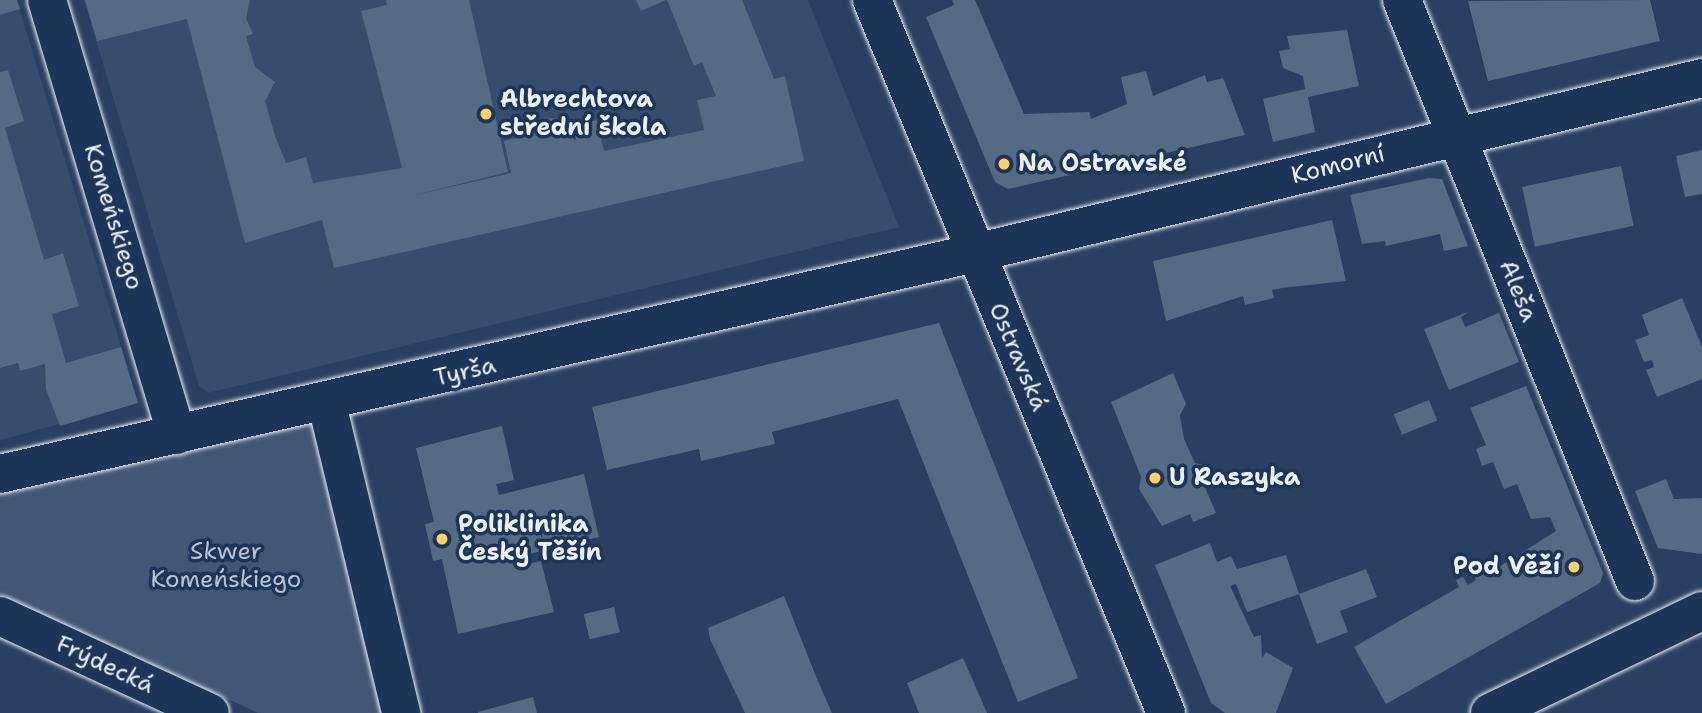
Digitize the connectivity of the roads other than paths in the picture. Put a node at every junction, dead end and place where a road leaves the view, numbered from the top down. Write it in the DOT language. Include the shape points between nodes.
graph roads {
  1 [pos="47,0"];
  2 [pos="872,0"];
  3 [pos="1402,0"];
  4 [pos="1702,78"];
  5 [pos="1456,136"];
  6 [pos="975,253"];
  7 [pos="928,264"];
  8 [pos="327,404"];
  9 [pos="177,435"];
  10 [pos="0,474"];
  11 [pos="1634,581"];
  12 [pos="1702,613"];
  13 [pos="0,616"];
  14 [pos="210,713"];
  15 [pos="401,713"];
  16 [pos="1166,713"];
  17 [pos="1490,713"];
  1 -- 9 [label="street, Komeńskiego"];
  2 -- 6 [label="street, Ostravská"];
  3 -- 5 [label="street, Aleša"];
  4 -- 5 [label="street, Komorní"];
  5 -- 6 [label="street, Komorní"];
  5 -- 11 [label="street, Aleša"];
  6 -- 7 [label="street, Komorní"];
  6 -- 16 [label="street, Ostravská"];
  7 -- 8 [label="street, Tyrša"];
  8 -- 9 [label="street, Tyrša"];
  8 -- 15 [label="street"];
  9 -- 10 [label="street, Tyrša"];
  12 -- 17 [label="street"];
  13 -- 14 [label="street, Frýdecká"];
}
